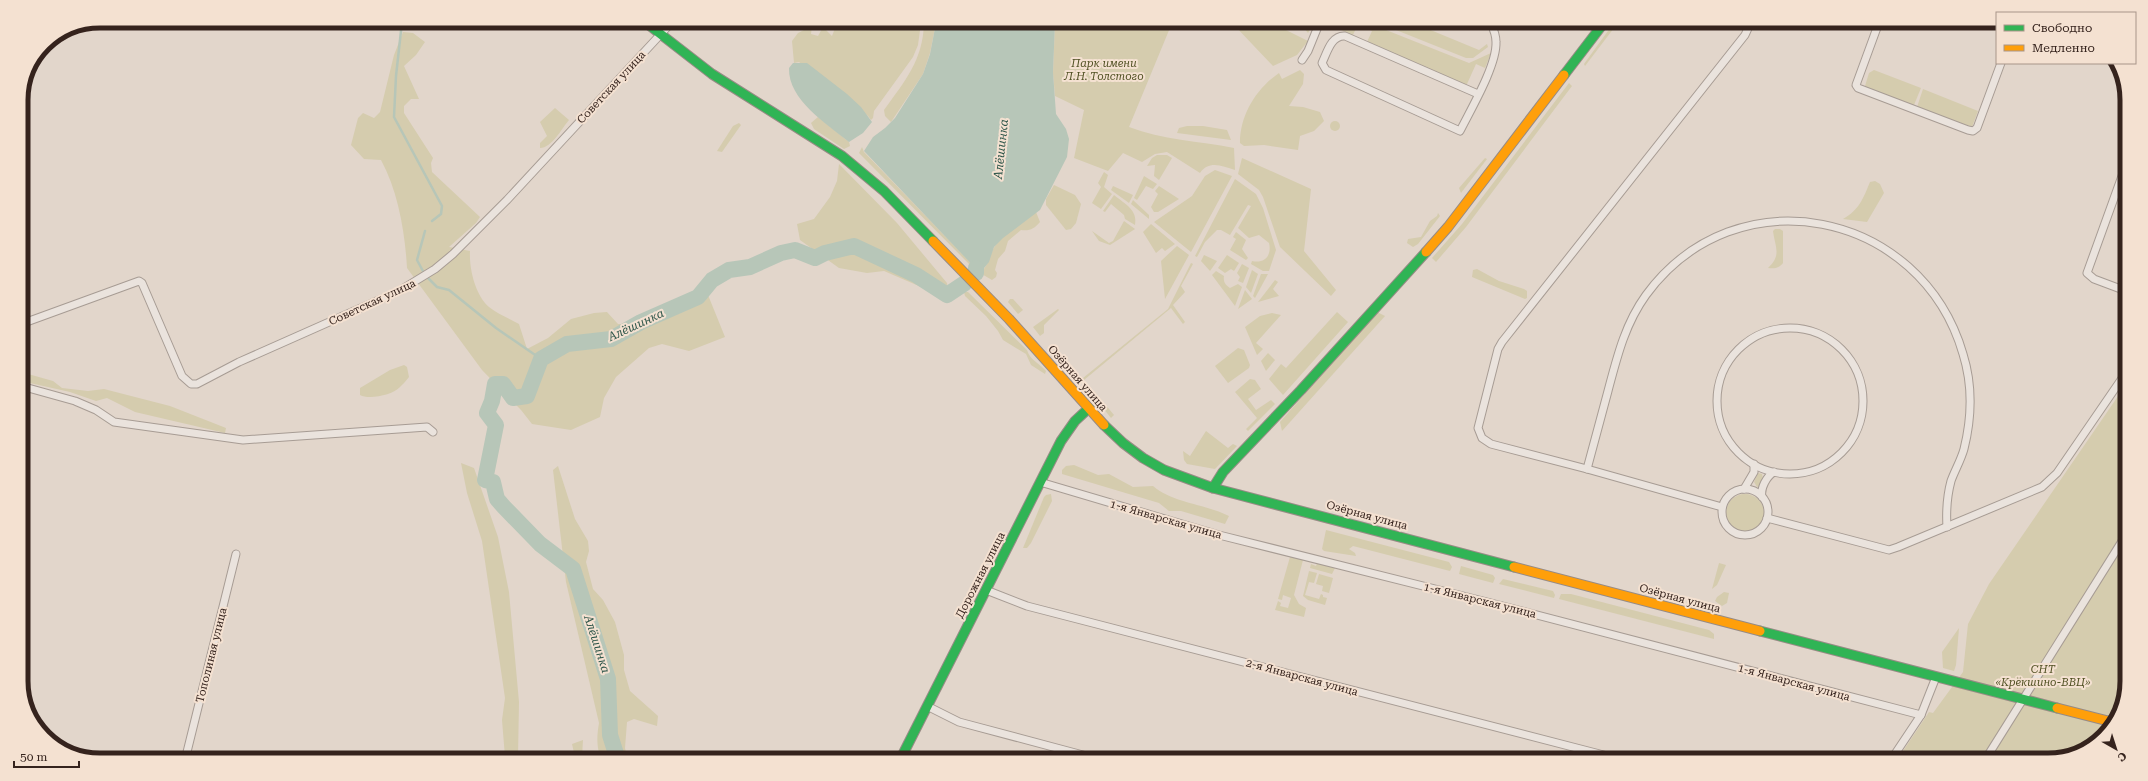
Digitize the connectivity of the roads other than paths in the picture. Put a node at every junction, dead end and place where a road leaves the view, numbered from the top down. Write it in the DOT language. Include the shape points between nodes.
graph roads {
  1 [pos="652,28"];
  2 [pos="666,28"];
  3 [pos="1317,28"];
  4 [pos="1492,28"];
  5 [pos="1600,28"];
  6 [pos="1748,28"];
  7 [pos="1877,28"];
  8 [pos="660,34"];
  9 [pos="1302,60"];
  10 [pos="2001,64"];
  11 [pos="1478,94"];
  12 [pos="2120,182"];
  13 [pos="2120,289"];
  14 [pos="28,321"];
  15 [pos="2120,381"];
  16 [pos="28,388"];
  17 [pos="1089,408"];
  18 [pos="433,432"];
  19 [pos="1754,464"];
  20 [pos="1587,469"];
  21 [pos="1774,472"];
  22 [pos="1040,482"];
  23 [pos="1213,488"];
  24 [pos="1744,489"];
  25 [pos="1762,497"];
  26 [pos="1722,507"];
  27 [pos="1767,518"];
  28 [pos="1947,527"];
  29 [pos="2120,544"];
  30 [pos="236,554"];
  31 [pos="986,590"];
  32 [pos="1936,677"];
  33 [pos="2023,698"];
  34 [pos="927,706"];
  35 [pos="1921,715"];
  36 [pos="2108,721"];
  37 [pos="187,753"];
  38 [pos="904,753"];
  39 [pos="1075,753"];
  40 [pos="1597,753"];
  41 [pos="1896,753"];
  42 [pos="1989,753"];
  1 -- 8 [label="main road, Озёрная улица"];
  2 -- 8 [label="street, Советская улица"];
  3 -- 9 [label="street"];
  4 -- 11 [label="street" via="1495,52"];
  5 -- 23 [label="main road" via="1448,227 1223,472"];
  6 -- 20 [label="street" via="1498,349 1478,428 1482,438 1491,444"];
  7 -- 10 [label="street" via="1856,85 1858,88 1968,130 1973,131 1976,128"];
  8 -- 14 [label="street, Советская улица" via="507,200 453,254 431,272 399,291 235,364 206,380 191,384 182,376 139,281"];
  8 -- 17 [label="main road, Озёрная улица" via="712,74 842,156 893,200 1014,324"];
  11 -- 11 [label="street" via="1460,131 1326,70 1322,63 1332,42 1345,36"];
  12 -- 13 [label="street" via="2087,273 2094,279"];
  15 -- 28 [label="street" via="2049,482"];
  16 -- 18 [label="street" via="75,401 96,410 114,422 243,440 427,427"];
  17 -- 22 [label="main road, Дорожная улица" via="1067,431"];
  17 -- 23 [label="main road, Озёрная улица" via="1112,433 1143,458 1172,474"];
  19 -- 21 [label="street"];
  19 -- 21 [label="street" via="1736,450 1722,425 1717,397 1724,370 1741,347 1766,332 1794,328 1821,335 1844,352 1857,373 1863,398 1860,423 1848,445 1830,462 1806,472"];
  19 -- 24 [label="street" via="1754,472"];
  20 -- 26 [label="street"];
  20 -- 28 [label="street" via="1627,327 1646,295 1667,271 1698,248 1724,234 1774,222 1804,221 1850,231 1888,249 1919,276 1944,309 1956,331 1967,370 1971,409 1963,451 1948,495"];
  21 -- 25 [label="street" via="1768,476"];
  22 -- 31 [label="main road, Дорожная улица"];
  22 -- 35 [label="street, 1-я Январская улица" via="1219,535 1409,581"];
  23 -- 32 [label="main road, Озёрная улица"];
  24 -- 25 [label="street" via="1754,491"];
  24 -- 26 [label="street" via="1732,492"];
  25 -- 27 [label="street" via="1768,507"];
  26 -- 27 [label="street" via="1721,513 1725,524 1738,535 1756,533"];
  27 -- 28 [label="street" via="1889,550"];
  29 -- 33 [label="street"];
  30 -- 37 [label="street, Тополиная улица"];
  31 -- 34 [label="main road, Дорожная улица"];
  31 -- 40 [label="street, 2-я Январская улица" via="1027,606"];
  32 -- 33 [label="main road, Озёрная улица"];
  32 -- 35 [label="street"];
  33 -- 36 [label="main road, Озёрная улица"];
  33 -- 42 [label="street"];
  34 -- 38 [label="main road, Дорожная улица"];
  34 -- 39 [label="street" via="959,722"];
  35 -- 41 [label="street"];
}
